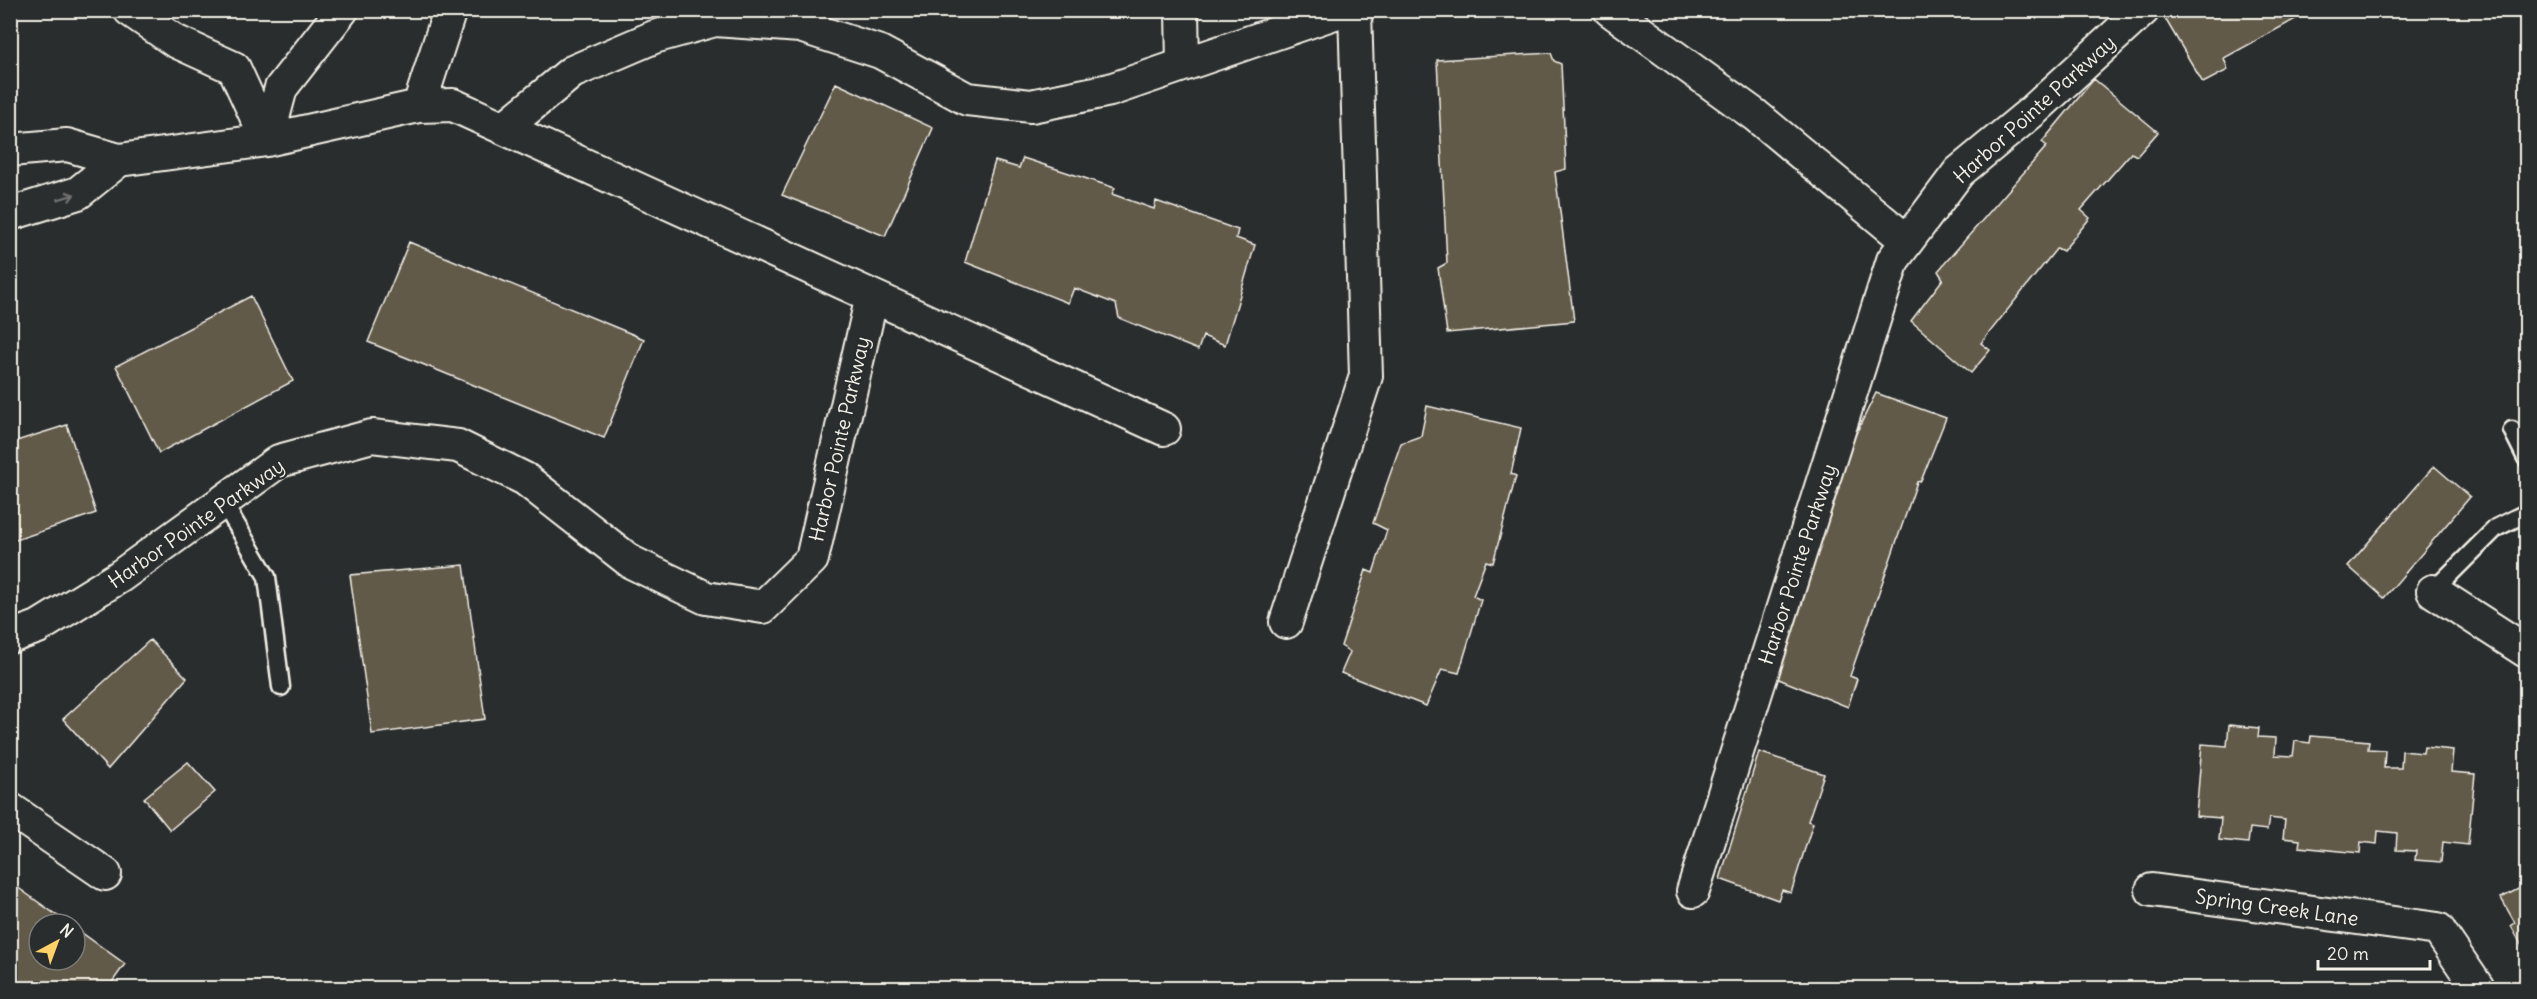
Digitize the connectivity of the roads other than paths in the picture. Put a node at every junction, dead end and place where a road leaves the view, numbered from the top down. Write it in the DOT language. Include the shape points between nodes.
graph roads {
  1 [pos="130,10"];
  2 [pos="342,10"];
  3 [pos="450,10"];
  4 [pos="1182,10"];
  5 [pos="1343,10"];
  6 [pos="1355,10"];
  7 [pos="1610,10"];
  8 [pos="2143,10"];
  9 [pos="1183,65"];
  10 [pos="419,106"];
  11 [pos="504,128"];
  12 [pos="267,140"];
  13 [pos="10,150"];
  14 [pos="119,160"];
  15 [pos="10,214"];
  16 [pos="1907,241"];
  17 [pos="872,296"];
  18 [pos="1164,429"];
  19 [pos="2512,430"];
  20 [pos="2526,458"];
  21 [pos="223,502"];
  22 [pos="2526,513"];
  23 [pos="2433,591"];
  24 [pos="1286,622"];
  25 [pos="10,637"];
  26 [pos="2526,651"];
  27 [pos="281,687"];
  28 [pos="10,809"];
  29 [pos="105,873"];
  30 [pos="2152,890"];
  31 [pos="1694,891"];
  32 [pos="2478,988"];
  1 -- 12 [label="street" via="175,41 234,68"];
  2 -- 12 [label="street" via="281,88"];
  3 -- 10 [label="street"];
  4 -- 9 [label="street"];
  5 -- 9 [label="street"];
  6 -- 24 [label="street" via="1366,376"];
  7 -- 16 [label="street" via="1755,115"];
  8 -- 16 [label="street, Harbor Pointe Parkway" via="2034,110 1959,172"];
  9 -- 11 [label="street" via="1110,90 1030,106 967,99 880,52 800,26 715,20 654,37 572,72"];
  10 -- 11 [label="street" via="453,105"];
  10 -- 12 [label="street"];
  11 -- 17 [label="street"];
  12 -- 14 [label="street"];
  13 -- 14 [label="street" via="67,145"];
  15 -- 14 [label="street, one-way" via="78,193"];
  16 -- 31 [label="street, Harbor Pointe Parkway" via="1893,260"];
  17 -- 18 [label="street"];
  17 -- 21 [label="street, Harbor Pointe Parkway" via="812,559 763,607 706,598 631,562 525,479 458,446 372,436 279,461"];
  19 -- 20 [label="lane"];
  21 -- 25 [label="street, Harbor Pointe Parkway" via="109,583 38,627"];
  21 -- 27 [label="lane" via="267,577"];
  22 -- 23 [label="lane" via="2496,528"];
  23 -- 26 [label="street"];
  28 -- 29 [label="street"];
  30 -- 32 [label="street, Spring Creek Lane" via="2438,928"];
}
